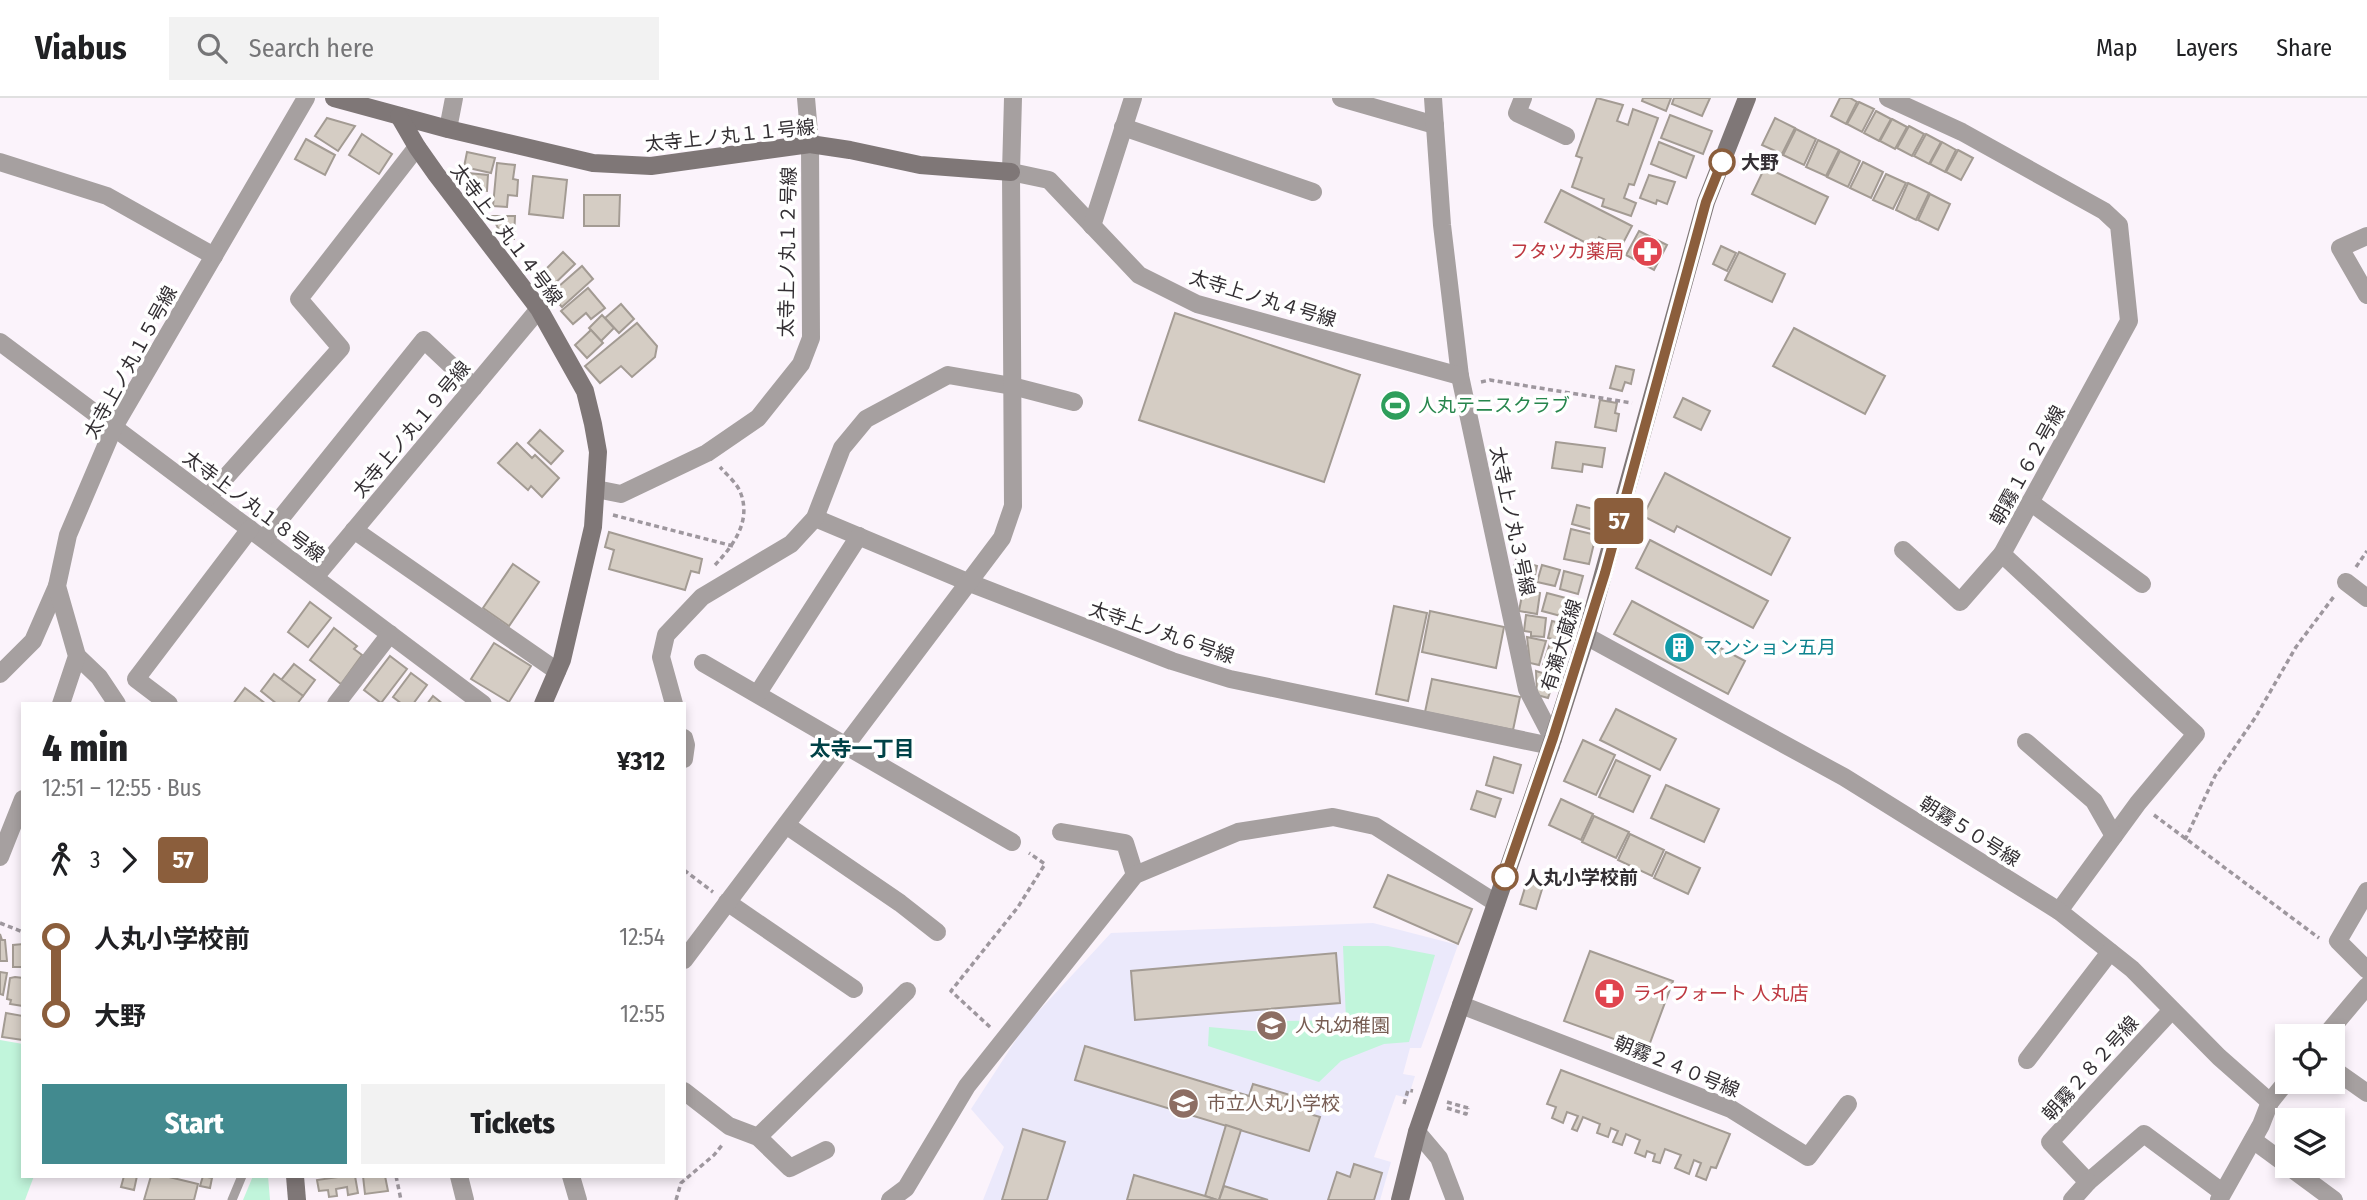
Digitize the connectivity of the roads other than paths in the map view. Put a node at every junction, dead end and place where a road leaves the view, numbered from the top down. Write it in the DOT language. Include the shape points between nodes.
graph roads {
  1 [pos="306,98"];
  2 [pos="334,98"];
  3 [pos="454,98"];
  4 [pos="806,98"];
  5 [pos="1013,98"];
  6 [pos="1133,98"];
  7 [pos="1340,98"];
  8 [pos="1433,98"];
  9 [pos="1523,98"];
  10 [pos="1747,98"];
  11 [pos="1888,98"];
  12 [pos="399,116"];
  13 [pos="1434,125"];
  14 [pos="1123,127"];
  15 [pos="448,129"];
  16 [pos="1566,136"];
  17 [pos="810,144"];
  18 [pos="417,147"];
  19 [pos="0,162"];
  20 [pos="1011,172"];
  21 [pos="1313,192"];
  22 [pos="1092,226"];
  23 [pos="2367,236"];
  24 [pos="214,256"];
  25 [pos="2367,295"];
  26 [pos="539,309"];
  27 [pos="0,342"];
  28 [pos="1460,376"];
  29 [pos="1012,386"];
  30 [pos="474,387"];
  31 [pos="1074,402"];
  32 [pos="114,427"];
  33 [pos="596,489"];
  34 [pos="208,497"];
  35 [pos="2030,502"];
  36 [pos="815,518"];
  37 [pos="354,530"];
  38 [pos="257,534"];
  39 [pos="859,537"];
  40 [pos="1903,550"];
  41 [pos="2002,554"];
  42 [pos="314,577"];
  43 [pos="2346,582"];
  44 [pos="970,583"];
  45 [pos="2142,584"];
  46 [pos="57,586"];
  47 [pos="2367,597"];
  48 [pos="390,634"];
  49 [pos="1586,636"];
  50 [pos="77,656"];
  51 [pos="703,663"];
  52 [pos="557,671"];
  53 [pos="0,674"];
  54 [pos="758,693"];
  55 [pos="62,702"];
  56 [pos="116,702"];
  57 [pos="166,702"];
  58 [pos="338,702"];
  59 [pos="480,702"];
  60 [pos="544,702"];
  61 [pos="673,702"];
  62 [pos="1552,742"];
  63 [pos="2026,742"];
  64 [pos="847,746"];
  65 [pos="21,804"];
  66 [pos="786,825"];
  67 [pos="1061,832"];
  68 [pos="2114,836"];
  69 [pos="1013,842"];
  70 [pos="0,856"];
  71 [pos="1135,876"];
  72 [pos="2367,891"];
  73 [pos="727,902"];
  74 [pos="1496,903"];
  75 [pos="2059,911"];
  76 [pos="937,932"];
  77 [pos="2110,952"];
  78 [pos="686,957"];
  79 [pos="2367,972"];
  80 [pos="854,989"];
  81 [pos="907,991"];
  82 [pos="1461,1005"];
  83 [pos="2172,1010"];
  84 [pos="2333,1024"];
  85 [pos="2026,1060"];
  86 [pos="2345,1077"];
  87 [pos="686,1093"];
  88 [pos="2367,1093"];
  89 [pos="2276,1094"];
  90 [pos="2270,1102"];
  91 [pos="1849,1104"];
  92 [pos="1418,1132"];
  93 [pos="758,1137"];
  94 [pos="2253,1139"];
  95 [pos="826,1150"];
  96 [pos="2275,1155"];
  97 [pos="241,1178"];
  98 [pos="295,1178"];
  99 [pos="460,1178"];
  100 [pos="572,1178"];
  101 [pos="2305,1178"];
  102 [pos="2088,1182"];
  103 [pos="2220,1196"];
  104 [pos="232,1200"];
  105 [pos="297,1200"];
  106 [pos="465,1200"];
  107 [pos="578,1200"];
  108 [pos="890,1200"];
  109 [pos="1400,1200"];
  110 [pos="1455,1200"];
  111 [pos="2073,1200"];
  112 [pos="2334,1200"];
  1 -- 24 [label="street, 太寺上ノ丸１５号線"];
  2 -- 12 [label="street, 太寺上ノ丸１１号線"];
  3 -- 15 [label="street"];
  4 -- 17 [label="street, 太寺上ノ丸１２号線"];
  5 -- 20 [label="street"];
  6 -- 14 [label="street"];
  7 -- 13 [label="street"];
  8 -- 13 [label="street, 太寺上ノ丸３号線"];
  9 -- 16 [label="street" via="1517,113"];
  10 -- 49 [label="street, 有瀬大蔵線" via="1706,202"];
  11 -- 35 [label="street, 朝霧１６２号線" via="1973,138 2104,211 2119,225 2129,321"];
  12 -- 15 [label="street, 太寺上ノ丸１１号線"];
  12 -- 18 [label="street, 太寺上ノ丸１４号線"];
  13 -- 28 [label="street, 太寺上ノ丸３号線"];
  14 -- 21 [label="street"];
  14 -- 22 [label="street"];
  15 -- 17 [label="street, 太寺上ノ丸１１号線" via="593,163 651,166"];
  17 -- 20 [label="street, 太寺上ノ丸１１号線" via="920,165"];
  17 -- 33 [label="street, 太寺上ノ丸１２号線" via="811,338 801,364 758,418 707,453 621,494"];
  18 -- 26 [label="street, 太寺上ノ丸１４号線"];
  18 -- 34 [label="street" via="299,299 341,348"];
  19 -- 24 [label="street" via="107,196"];
  20 -- 22 [label="street, 太寺上ノ丸４号線" via="1049,180"];
  20 -- 29 [label="street"];
  22 -- 28 [label="street, 太寺上ノ丸４号線" via="1139,275 1197,304"];
  23 -- 25 [label="street" via="2340,248"];
  24 -- 32 [label="street, 太寺上ノ丸１５号線"];
  26 -- 30 [label="street, 太寺上ノ丸１９号線"];
  26 -- 33 [label="street, 太寺上ノ丸１４号線" via="585,391 598,452"];
  27 -- 32 [label="street, 太寺上ノ丸１８号線"];
  28 -- 62 [label="street, 太寺上ノ丸３号線" via="1527,689"];
  29 -- 31 [label="street"];
  29 -- 36 [label="street" via="948,374 866,419 842,448"];
  29 -- 44 [label="street" via="1013,506 1002,538"];
  30 -- 37 [label="street, 太寺上ノ丸１９号線"];
  30 -- 38 [label="street" via="424,340"];
  32 -- 34 [label="street, 太寺上ノ丸１８号線"];
  32 -- 46 [label="street, 太寺上ノ丸１５号線" via="68,535"];
  33 -- 52 [label="street, 太寺上ノ丸１４号線" via="593,527"];
  34 -- 38 [label="street, 太寺上ノ丸１８号線"];
  35 -- 41 [label="street, 朝霧１６２号線"];
  35 -- 45 [label="street"];
  36 -- 39 [label="street, 太寺上ノ丸６号線"];
  36 -- 61 [label="street" via="791,544 702,597 666,635 660,657"];
  37 -- 42 [label="street, 太寺上ノ丸１９号線"];
  37 -- 52 [label="street"];
  38 -- 42 [label="street, 太寺上ノ丸１８号線"];
  38 -- 57 [label="street" via="136,679"];
  39 -- 44 [label="street, 太寺上ノ丸６号線"];
  39 -- 54 [label="street"];
  40 -- 41 [label="street" via="1960,602"];
  41 -- 68 [label="street, 朝霧１６２号線" via="2196,733"];
  42 -- 48 [label="street, 太寺上ノ丸１８号線"];
  43 -- 47 [label="street"];
  44 -- 62 [label="street, 太寺上ノ丸６号線" via="1230,679"];
  44 -- 64 [label="street"];
  46 -- 50 [label="street, 太寺上ノ丸１５号線"];
  46 -- 53 [label="street" via="33,641"];
  48 -- 58 [label="street"];
  48 -- 59 [label="street, 太寺上ノ丸１８号線"];
  49 -- 62 [label="street, 有瀬大蔵線"];
  49 -- 75 [label="street, 朝霧５０号線" via="1844,777"];
  50 -- 55 [label="street"];
  50 -- 56 [label="street"];
  51 -- 54 [label="street"];
  52 -- 60 [label="street, 太寺上ノ丸１４号線"];
  54 -- 64 [label="street"];
  62 -- 74 [label="street, 有瀬大蔵線"];
  63 -- 68 [label="street" via="2094,801"];
  64 -- 66 [label="street"];
  64 -- 69 [label="street"];
  65 -- 70 [label="street"];
  66 -- 73 [label="street"];
  66 -- 76 [label="street"];
  67 -- 71 [label="street" via="1125,843"];
  68 -- 75 [label="street, 朝霧１６２号線"];
  71 -- 74 [label="street" via="1238,832 1333,817 1375,826"];
  71 -- 108 [label="street" via="967,1086 906,1188"];
  72 -- 79 [label="street" via="2338,941"];
  73 -- 78 [label="street"];
  73 -- 80 [label="street"];
  74 -- 82 [label="street, 有瀬大蔵線"];
  75 -- 77 [label="street, 朝霧５０号線"];
  77 -- 83 [label="street, 朝霧５０号線"];
  77 -- 85 [label="street"];
  79 -- 84 [label="street"];
  81 -- 93 [label="street"];
  82 -- 91 [label="street, 朝霧２４０号線" via="1731,1109 1808,1157"];
  82 -- 92 [label="street, 有瀬大蔵線"];
  83 -- 90 [label="street, 朝霧５０号線"];
  83 -- 102 [label="street, 朝霧２８２号線" via="2050,1142"];
  86 -- 88 [label="street"];
  87 -- 93 [label="street" via="729,1126"];
  89 -- 90 [label="street"];
  90 -- 94 [label="street"];
  92 -- 109 [label="street, 有瀬大蔵線"];
  92 -- 110 [label="street" via="1439,1158"];
  93 -- 95 [label="street" via="790,1168"];
  94 -- 96 [label="street"];
  94 -- 103 [label="street"];
  97 -- 104 [label="lane"];
  98 -- 105 [label="street"];
  99 -- 106 [label="street"];
  100 -- 107 [label="street"];
  101 -- 112 [label="street"];
  102 -- 103 [label="street" via="2144,1134"];
  102 -- 111 [label="street"];
}
